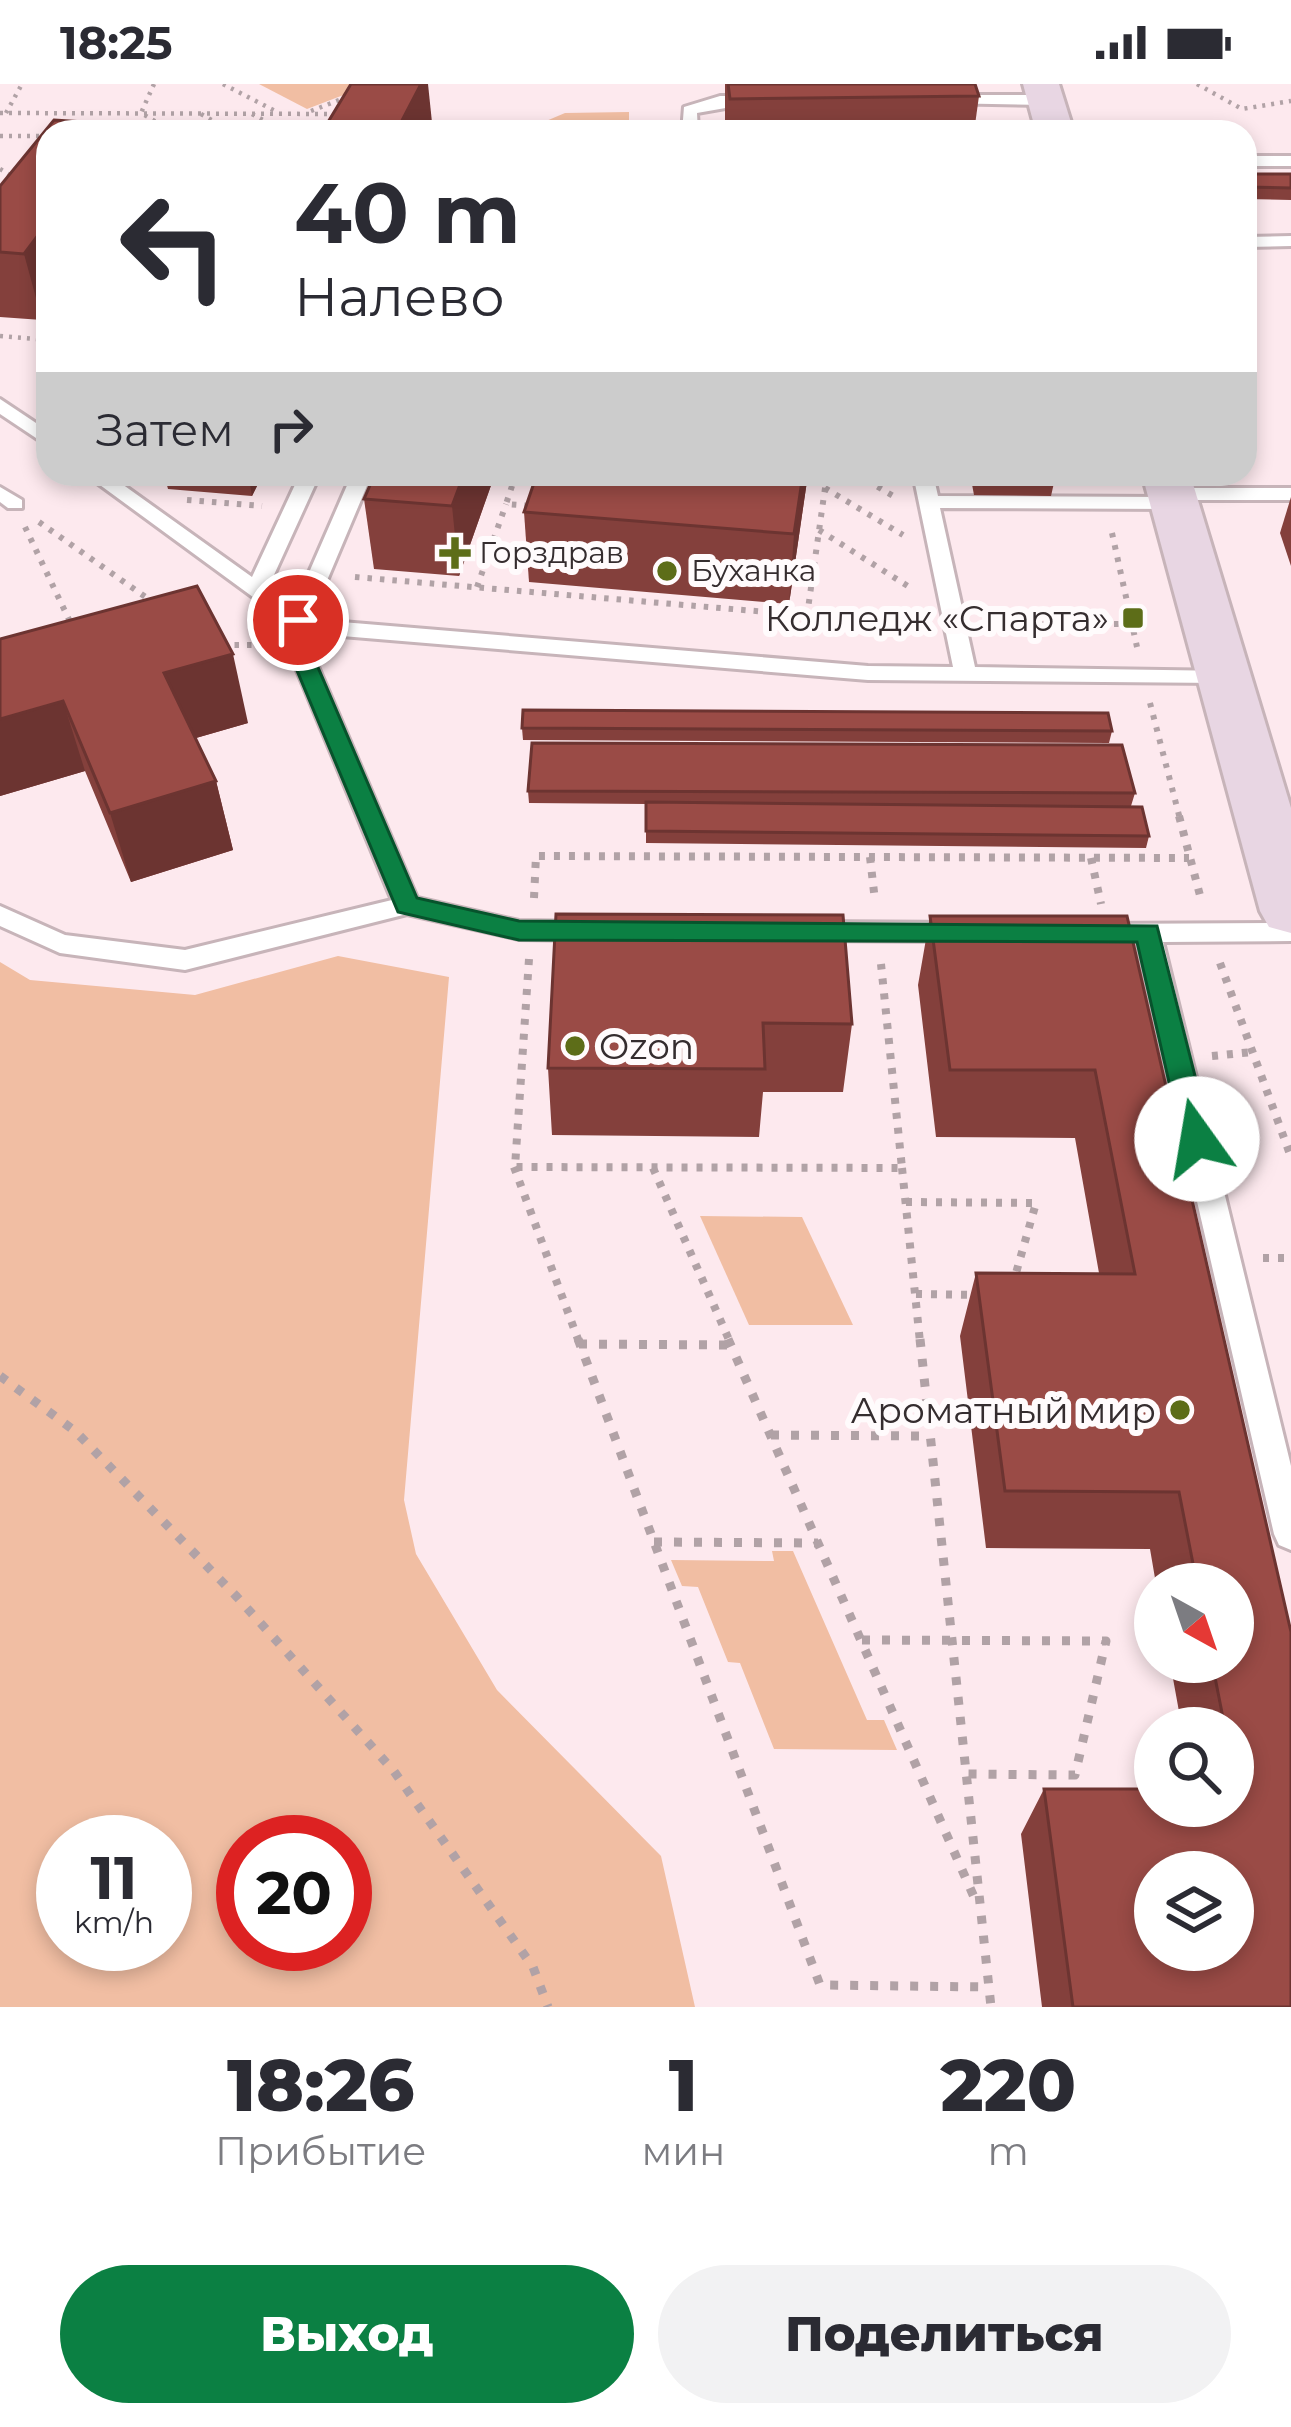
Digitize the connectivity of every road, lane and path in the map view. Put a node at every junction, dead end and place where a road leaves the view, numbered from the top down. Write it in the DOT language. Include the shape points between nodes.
graph roads {
  1 [pos="22,84"];
  2 [pos="154,84"];
  3 [pos="223,84"];
  4 [pos="950,84"];
  5 [pos="1197,84"];
  6 [pos="358,93"];
  7 [pos="765,100"];
  8 [pos="1291,101"];
  9 [pos="1047,105"];
  10 [pos="3,113"];
  11 [pos="141,113"];
  12 [pos="200,113"];
  13 [pos="250,114"];
  14 [pos="281,114"];
  15 [pos="303,114"];
  16 [pos="346,114"];
  17 [pos="408,117"];
  18 [pos="153,120"];
  19 [pos="212,120"];
  20 [pos="262,120"];
  21 [pos="430,120"];
  22 [pos="689,120"];
  23 [pos="0,136"];
  24 [pos="36,136"];
  25 [pos="1257,161"];
  26 [pos="1291,161"];
  27 [pos="0,169"];
  28 [pos="26,177"];
  29 [pos="16,179"];
  30 [pos="0,182"];
  31 [pos="1257,242"];
  32 [pos="1291,242"];
  33 [pos="0,336"];
  34 [pos="36,339"];
  35 [pos="0,405"];
  36 [pos="36,431"];
  37 [pos="112,486"];
  38 [pos="304,486"];
  39 [pos="357,486"];
  40 [pos="512,486"];
  41 [pos="926,486"];
  42 [pos="825,488"];
  43 [pos="1171,490"];
  44 [pos="1291,494"];
  45 [pos="7,499"];
  46 [pos="929,502"];
  47 [pos="506,504"];
  48 [pos="1104,505"];
  49 [pos="546,507"];
  50 [pos="293,509"];
  51 [pos="197,512"];
  52 [pos="819,530"];
  53 [pos="940,558"];
  54 [pos="318,574"];
  55 [pos="477,587"];
  56 [pos="256,590"];
  57 [pos="159,607"];
  58 [pos="807,616"];
  59 [pos="952,619"];
  60 [pos="298,620"];
  61 [pos="1131,624"];
  62 [pos="79,639"];
  63 [pos="214,646"];
  64 [pos="302,656"];
  65 [pos="966,675"];
  66 [pos="1143,676"];
  67 [pos="1221,676"];
  68 [pos="1091,858"];
  69 [pos="1189,858"];
  70 [pos="407,905"];
  71 [pos="1291,911"];
  72 [pos="0,915"];
  73 [pos="532,931"];
  74 [pos="626,931"];
  75 [pos="993,932"];
  76 [pos="1062,932"];
  77 [pos="1210,932"];
  78 [pos="1291,932"];
  79 [pos="1108,933"];
  80 [pos="1150,940"];
  81 [pos="792,946"];
  82 [pos="879,947"];
  83 [pos="1291,1157"];
  84 [pos="515,1166"];
  85 [pos="653,1167"];
  86 [pos="902,1168"];
  87 [pos="906,1202"];
  88 [pos="916,1294"];
  89 [pos="986,1295"];
  90 [pos="1010,1295"];
  91 [pos="579,1344"];
  92 [pos="731,1345"];
  93 [pos="0,1376"];
  94 [pos="770,1435"];
  95 [pos="930,1436"];
  96 [pos="1291,1534"];
  97 [pos="654,1543"];
  98 [pos="818,1543"];
  99 [pos="861,1640"];
  100 [pos="952,1640"];
  101 [pos="966,1774"];
  102 [pos="981,1913"];
  103 [pos="989,1987"];
  104 [pos="548,2007"];
  105 [pos="991,2007"];
  1 -- 10 [label="path"];
  2 -- 11 [label="path"];
  3 -- 14 [label="path"];
  4 -- 9 [label="lane" via="925,94"];
  5 -- 8 [label="path" via="1242,109"];
  6 -- 15 [label="path"];
  7 -- 22 [label="lane" via="720,100 689,110"];
  10 -- 11 [label="path"];
  11 -- 12 [label="path"];
  11 -- 18 [label="path"];
  12 -- 13 [label="path"];
  12 -- 19 [label="path"];
  13 -- 14 [label="path"];
  13 -- 20 [label="path"];
  14 -- 15 [label="path"];
  15 -- 16 [label="path"];
  17 -- 21 [label="path"];
  23 -- 24 [label="path"];
  25 -- 26 [label="lane"];
  27 -- 29 [label="path"];
  28 -- 29 [label="path"];
  29 -- 30 [label="path"];
  31 -- 32 [label="lane"];
  33 -- 34 [label="path"];
  35 -- 36 [label="lane"];
  37 -- 56 [label="lane"];
  38 -- 50 [label="lane"];
  39 -- 54 [label="lane"];
  40 -- 47 [label="path"];
  41 -- 46 [label="lane"];
  42 -- 52 [label="path"];
  42 -- 53 [label="path"];
  43 -- 44 [label="lane"];
  43 -- 48 [label="lane"];
  43 -- 67 [label="street"];
  45 -- 57 [label="path"];
  45 -- 62 [label="path"];
  46 -- 48 [label="lane"];
  46 -- 53 [label="lane"];
  47 -- 49 [label="path"];
  47 -- 55 [label="path"];
  48 -- 61 [label="path"];
  50 -- 51 [label="path" via="179,500"];
  50 -- 56 [label="lane"];
  52 -- 58 [label="path"];
  52 -- 59 [label="path"];
  53 -- 59 [label="lane"];
  54 -- 55 [label="path"];
  54 -- 60 [label="lane"];
  55 -- 58 [label="path"];
  56 -- 60 [label="lane"];
  58 -- 59 [label="path"];
  59 -- 61 [label="path"];
  59 -- 65 [label="lane"];
  60 -- 64 [label="lane" via="293,632"];
  60 -- 65 [label="lane" via="868,673"];
  61 -- 66 [label="path"];
  63 -- 64 [label="path" via="249,642"];
  64 -- 70 [label="lane"];
  65 -- 66 [label="lane"];
  66 -- 67 [label="lane"];
  66 -- 69 [label="path"];
  67 -- 71 [label="street"];
  68 -- 69 [label="path"];
  68 -- 73 [label="path" via="536,856"];
  68 -- 79 [label="path"];
  69 -- 77 [label="path"];
  70 -- 72 [label="lane" via="185,960 60,944"];
  70 -- 73 [label="lane"];
  73 -- 74 [label="lane"];
  73 -- 84 [label="path"];
  75 -- 81 [label="lane" via="791,932"];
  76 -- 79 [label="lane"];
  77 -- 78 [label="lane"];
  77 -- 80 [label="lane"];
  79 -- 80 [label="lane"];
  80 -- 83 [label="path" via="1214,948"];
  80 -- 96 [label="lane"];
  82 -- 86 [label="path"];
  84 -- 85 [label="path"];
  84 -- 91 [label="path"];
  85 -- 86 [label="path"];
  85 -- 92 [label="path"];
  86 -- 87 [label="path"];
  87 -- 88 [label="path"];
  87 -- 90 [label="path" via="1036,1203"];
  88 -- 89 [label="path"];
  88 -- 95 [label="path"];
  91 -- 92 [label="path"];
  91 -- 97 [label="path"];
  92 -- 94 [label="path"];
  93 -- 104 [label="path" via="75,1431 393,1770 533,1966"];
  94 -- 95 [label="path"];
  94 -- 98 [label="path"];
  95 -- 100 [label="path"];
  97 -- 98 [label="path"];
  97 -- 103 [label="path" via="820,1985"];
  98 -- 99 [label="path"];
  99 -- 100 [label="path"];
  99 -- 102 [label="path"];
  100 -- 101 [label="path"];
  100 -- 101 [label="path" via="1106,1641 1075,1775"];
  101 -- 102 [label="path"];
  102 -- 103 [label="path"];
  103 -- 105 [label="path"];
}
